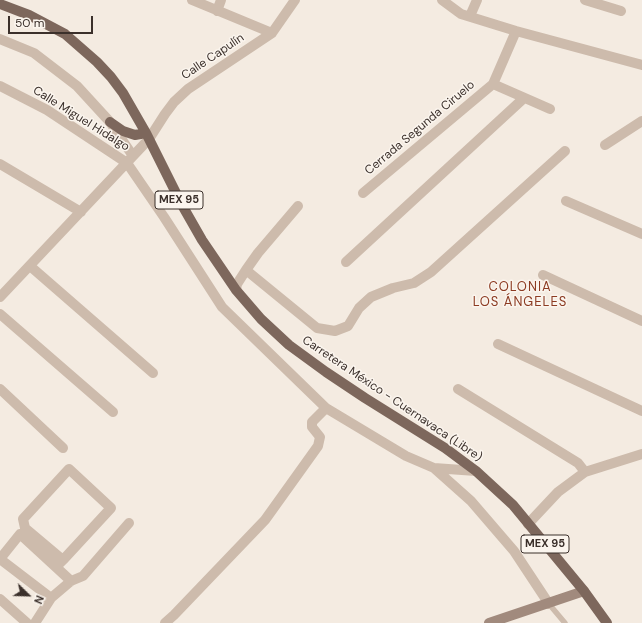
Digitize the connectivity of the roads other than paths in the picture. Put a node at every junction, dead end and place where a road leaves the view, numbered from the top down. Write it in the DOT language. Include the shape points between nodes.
graph roads {
  1 [pos="192,0"];
  2 [pos="221,0"];
  3 [pos="295,0"];
  4 [pos="442,0"];
  5 [pos="477,0"];
  6 [pos="585,0"];
  7 [pos="0,4"];
  8 [pos="217,11"];
  9 [pos="621,11"];
  10 [pos="470,16"];
  11 [pos="516,31"];
  12 [pos="272,33"];
  13 [pos="0,39"];
  14 [pos="642,65"];
  15 [pos="493,84"];
  16 [pos="0,86"];
  17 [pos="524,98"];
  18 [pos="550,109"];
  19 [pos="642,121"];
  20 [pos="110,122"];
  21 [pos="148,136"];
  22 [pos="606,145"];
  23 [pos="566,151"];
  24 [pos="130,159"];
  25 [pos="0,164"];
  26 [pos="364,193"];
  27 [pos="566,201"];
  28 [pos="298,206"];
  29 [pos="81,212"];
  30 [pos="642,234"];
  31 [pos="346,262"];
  32 [pos="30,266"];
  33 [pos="246,270"];
  34 [pos="543,275"];
  35 [pos="236,290"];
  36 [pos="0,297"];
  37 [pos="0,314"];
  38 [pos="642,321"];
  39 [pos="498,344"];
  40 [pos="153,373"];
  41 [pos="0,389"];
  42 [pos="458,389"];
  43 [pos="326,408"];
  44 [pos="642,411"];
  45 [pos="113,412"];
  46 [pos="63,448"];
  47 [pos="642,454"];
  48 [pos="434,468"];
  49 [pos="476,471"];
  50 [pos="585,472"];
  51 [pos="129,523"];
  52 [pos="528,524"];
  53 [pos="0,559"];
  54 [pos="59,564"];
  55 [pos="71,581"];
  56 [pos="584,592"];
  57 [pos="51,598"];
  58 [pos="0,599"];
  59 [pos="549,604"];
  60 [pos="603,621"];
  61 [pos="27,623"];
  62 [pos="35,623"];
  63 [pos="164,623"];
  64 [pos="489,623"];
  65 [pos="565,623"];
  1 -- 8 [label="street"];
  2 -- 8 [label="street"];
  3 -- 12 [label="street, Calle Capulín"];
  4 -- 10 [label="street" via="461,14"];
  5 -- 10 [label="street"];
  6 -- 9 [label="street"];
  7 -- 21 [label="main road, Carretera México - Cuernavaca (Libre) / MEX 95" via="29,15 65,34 97,62 123,93"];
  8 -- 12 [label="street"];
  10 -- 11 [label="street"];
  11 -- 14 [label="street"];
  11 -- 15 [label="street"];
  12 -- 21 [label="street, Calle Capulín" via="188,89 174,102"];
  13 -- 20 [label="street" via="34,53 77,86"];
  15 -- 17 [label="street"];
  15 -- 26 [label="street, Cerrada Segunda Ciruelo"];
  16 -- 24 [label="street, Calle Miguel Hidalgo" via="47,110"];
  17 -- 18 [label="street"];
  17 -- 31 [label="street"];
  19 -- 22 [label="street"];
  20 -- 21 [label="main road" via="136,136"];
  20 -- 24 [label="street"];
  21 -- 24 [label="street, Calle Capulín"];
  21 -- 35 [label="main road, Carretera México - Cuernavaca (Libre) / MEX 95" via="182,205"];
  23 -- 33 [label="street" via="431,272 414,283 371,297 358,308 348,326 335,331 317,328"];
  24 -- 29 [label="street, Calle Capulín"];
  24 -- 43 [label="street" via="222,307"];
  25 -- 29 [label="street"];
  27 -- 30 [label="street"];
  28 -- 33 [label="street"];
  29 -- 32 [label="street, Calle Capulín"];
  32 -- 36 [label="street, Calle Capulín"];
  32 -- 40 [label="street"];
  33 -- 35 [label="street"];
  34 -- 38 [label="street"];
  35 -- 49 [label="main road, Carretera México - Cuernavaca (Libre) / MEX 95" via="261,319 289,345 364,398 445,448"];
  37 -- 45 [label="street"];
  39 -- 44 [label="street"];
  41 -- 46 [label="street"];
  42 -- 50 [label="street" via="578,464"];
  43 -- 48 [label="street" via="406,456"];
  43 -- 63 [label="street" via="312,422 312,427 320,437 318,446 265,520"];
  47 -- 50 [label="street"];
  48 -- 49 [label="street"];
  48 -- 59 [label="street" via="471,501 514,551"];
  49 -- 52 [label="main road, Carretera México - Cuernavaca (Libre) / MEX 95" via="513,505"];
  50 -- 52 [label="street" via="558,492"];
  51 -- 55 [label="street" via="83,576"];
  52 -- 56 [label="main road, Carretera México - Cuernavaca (Libre) / MEX 95"];
  53 -- 54 [label="street" via="20,534"];
  53 -- 57 [label="street"];
  54 -- 54 [label="street" via="111,508 69,468 23,519 25,528"];
  54 -- 55 [label="street"];
  55 -- 57 [label="street"];
  56 -- 59 [label="main road"];
  56 -- 60 [label="main road, Carretera México - Cuernavaca (Libre) / MEX 95"];
  57 -- 62 [label="street"];
  58 -- 61 [label="street"];
  59 -- 64 [label="main road"];
  59 -- 65 [label="lane"];
}
